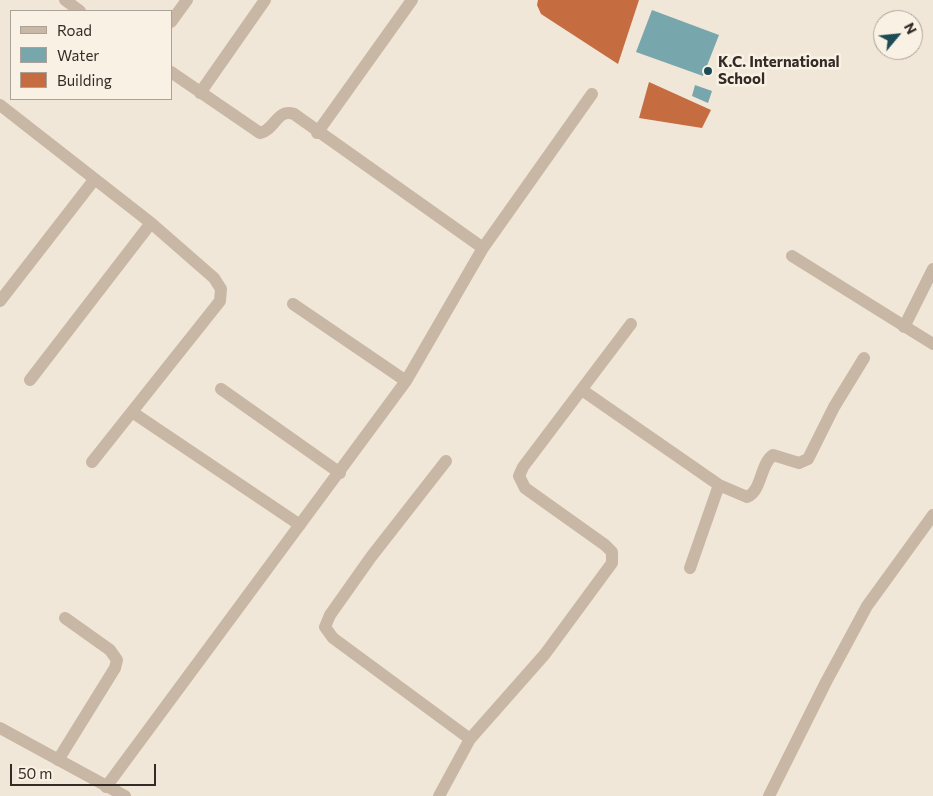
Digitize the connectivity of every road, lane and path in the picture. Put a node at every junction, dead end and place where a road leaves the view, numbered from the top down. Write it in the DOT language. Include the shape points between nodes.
graph roads {
  1 [pos="65,0"];
  2 [pos="187,0"];
  3 [pos="265,0"];
  4 [pos="412,0"];
  5 [pos="81,7"];
  6 [pos="172,21"];
  7 [pos="172,73"];
  8 [pos="200,93"];
  9 [pos="592,94"];
  10 [pos="0,105"];
  11 [pos="318,133"];
  12 [pos="94,180"];
  13 [pos="151,223"];
  14 [pos="483,248"];
  15 [pos="792,256"];
  16 [pos="933,269"];
  17 [pos="0,301"];
  18 [pos="293,304"];
  19 [pos="631,324"];
  20 [pos="904,327"];
  21 [pos="933,344"];
  22 [pos="864,358"];
  23 [pos="30,380"];
  24 [pos="406,381"];
  25 [pos="221,389"];
  26 [pos="582,390"];
  27 [pos="132,412"];
  28 [pos="446,461"];
  29 [pos="92,462"];
  30 [pos="340,473"];
  31 [pos="719,485"];
  32 [pos="933,514"];
  33 [pos="300,525"];
  34 [pos="690,568"];
  35 [pos="64,618"];
  36 [pos="0,728"];
  37 [pos="470,739"];
  38 [pos="58,760"];
  39 [pos="106,787"];
  40 [pos="125,796"];
  41 [pos="439,796"];
  42 [pos="769,796"];
  1 -- 5 [label="street"];
  2 -- 6 [label="street"];
  3 -- 8 [label="street"];
  4 -- 11 [label="street"];
  7 -- 8 [label="street"];
  8 -- 11 [label="street" via="260,133 266,132 280,115 289,112"];
  9 -- 14 [label="street"];
  10 -- 12 [label="street"];
  11 -- 14 [label="street"];
  12 -- 13 [label="street"];
  12 -- 17 [label="street"];
  13 -- 23 [label="street"];
  13 -- 27 [label="street" via="214,278 222,293 220,301"];
  14 -- 24 [label="street"];
  15 -- 20 [label="street"];
  16 -- 20 [label="street"];
  18 -- 24 [label="street"];
  19 -- 26 [label="street"];
  20 -- 21 [label="street"];
  22 -- 31 [label="street" via="808,459 799,462 773,455 754,492 747,496"];
  24 -- 30 [label="street"];
  25 -- 30 [label="street"];
  26 -- 31 [label="street"];
  26 -- 37 [label="street" via="522,467 519,476 525,488 605,545 612,552 612,563 545,654"];
  27 -- 29 [label="street"];
  27 -- 33 [label="street"];
  28 -- 37 [label="street" via="383,541 330,615 325,627 333,638"];
  30 -- 33 [label="street"];
  31 -- 34 [label="street"];
  32 -- 42 [label="street" via="867,606"];
  33 -- 39 [label="street"];
  35 -- 38 [label="street" via="110,650 117,660"];
  36 -- 38 [label="street"];
  37 -- 41 [label="street"];
  38 -- 39 [label="street"];
  39 -- 40 [label="street"];
}
